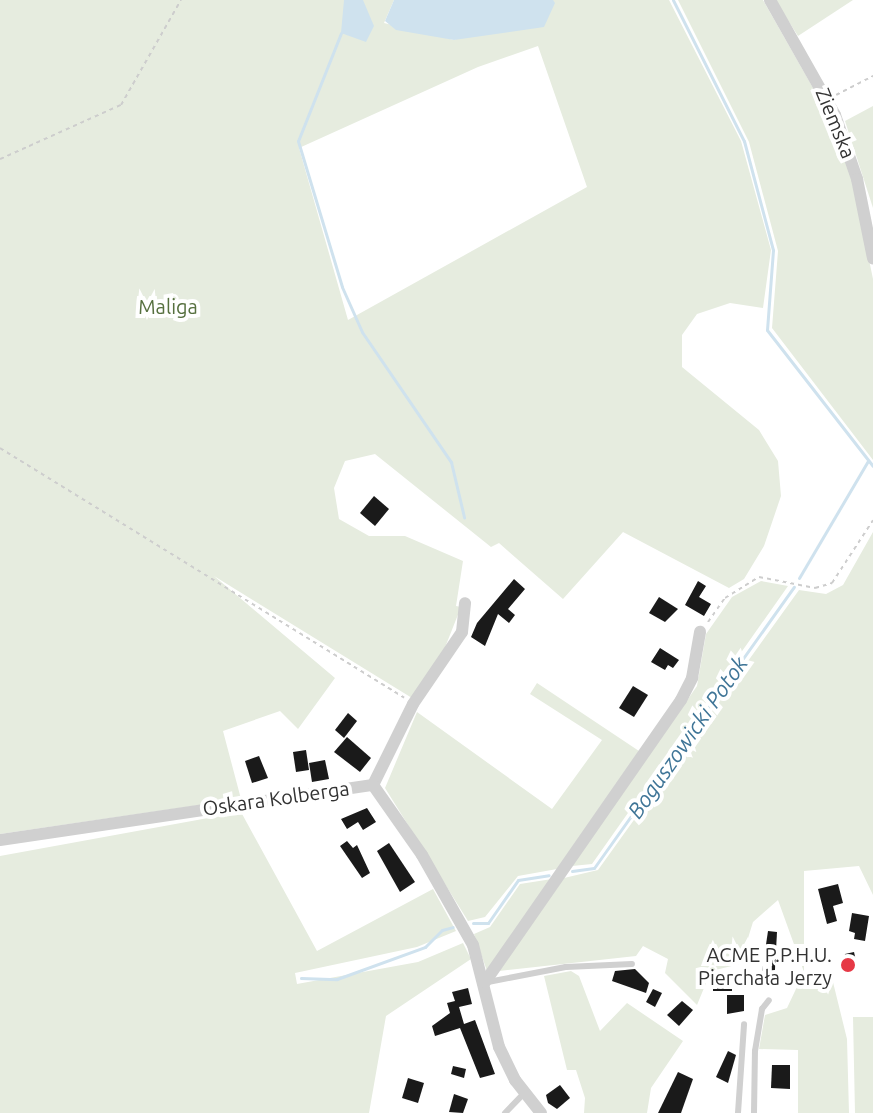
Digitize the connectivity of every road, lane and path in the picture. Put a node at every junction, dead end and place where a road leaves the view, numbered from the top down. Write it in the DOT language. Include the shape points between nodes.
graph roads {
  1 [pos="181,0"];
  2 [pos="770,0"];
  3 [pos="873,76"];
  4 [pos="828,100"];
  5 [pos="0,159"];
  6 [pos="873,258"];
  7 [pos="0,448"];
  8 [pos="873,520"];
  9 [pos="465,603"];
  10 [pos="700,632"];
  11 [pos="413,704"];
  12 [pos="373,785"];
  13 [pos="0,840"];
  14 [pos="632,964"];
  15 [pos="485,982"];
  16 [pos="769,1000"];
  17 [pos="744,1024"];
  18 [pos="524,1093"];
  19 [pos="505,1113"];
  20 [pos="541,1113"];
  21 [pos="738,1113"];
  22 [pos="754,1113"];
  1 -- 5 [label="path" via="121,105"];
  2 -- 4 [label="street, Ziemska"];
  3 -- 4 [label="path"];
  4 -- 6 [label="street, Ziemska" via="857,179"];
  7 -- 11 [label="path"];
  8 -- 10 [label="path" via="832,583 815,588 765,576 751,579 725,598"];
  9 -- 11 [label="street" via="462,632"];
  10 -- 15 [label="street" via="692,678 681,700"];
  11 -- 12 [label="street"];
  12 -- 13 [label="street, Oskara Kolberga"];
  12 -- 15 [label="street, Oskara Kolberga" via="422,855 473,945"];
  14 -- 15 [label="lane" via="566,967"];
  15 -- 18 [label="street, Oskara Kolberga" via="499,1047"];
  16 -- 22 [label="lane" via="762,1009 755,1051"];
  17 -- 21 [label="lane"];
  18 -- 19 [label="lane"];
  18 -- 20 [label="street, Oskara Kolberga"];
}
